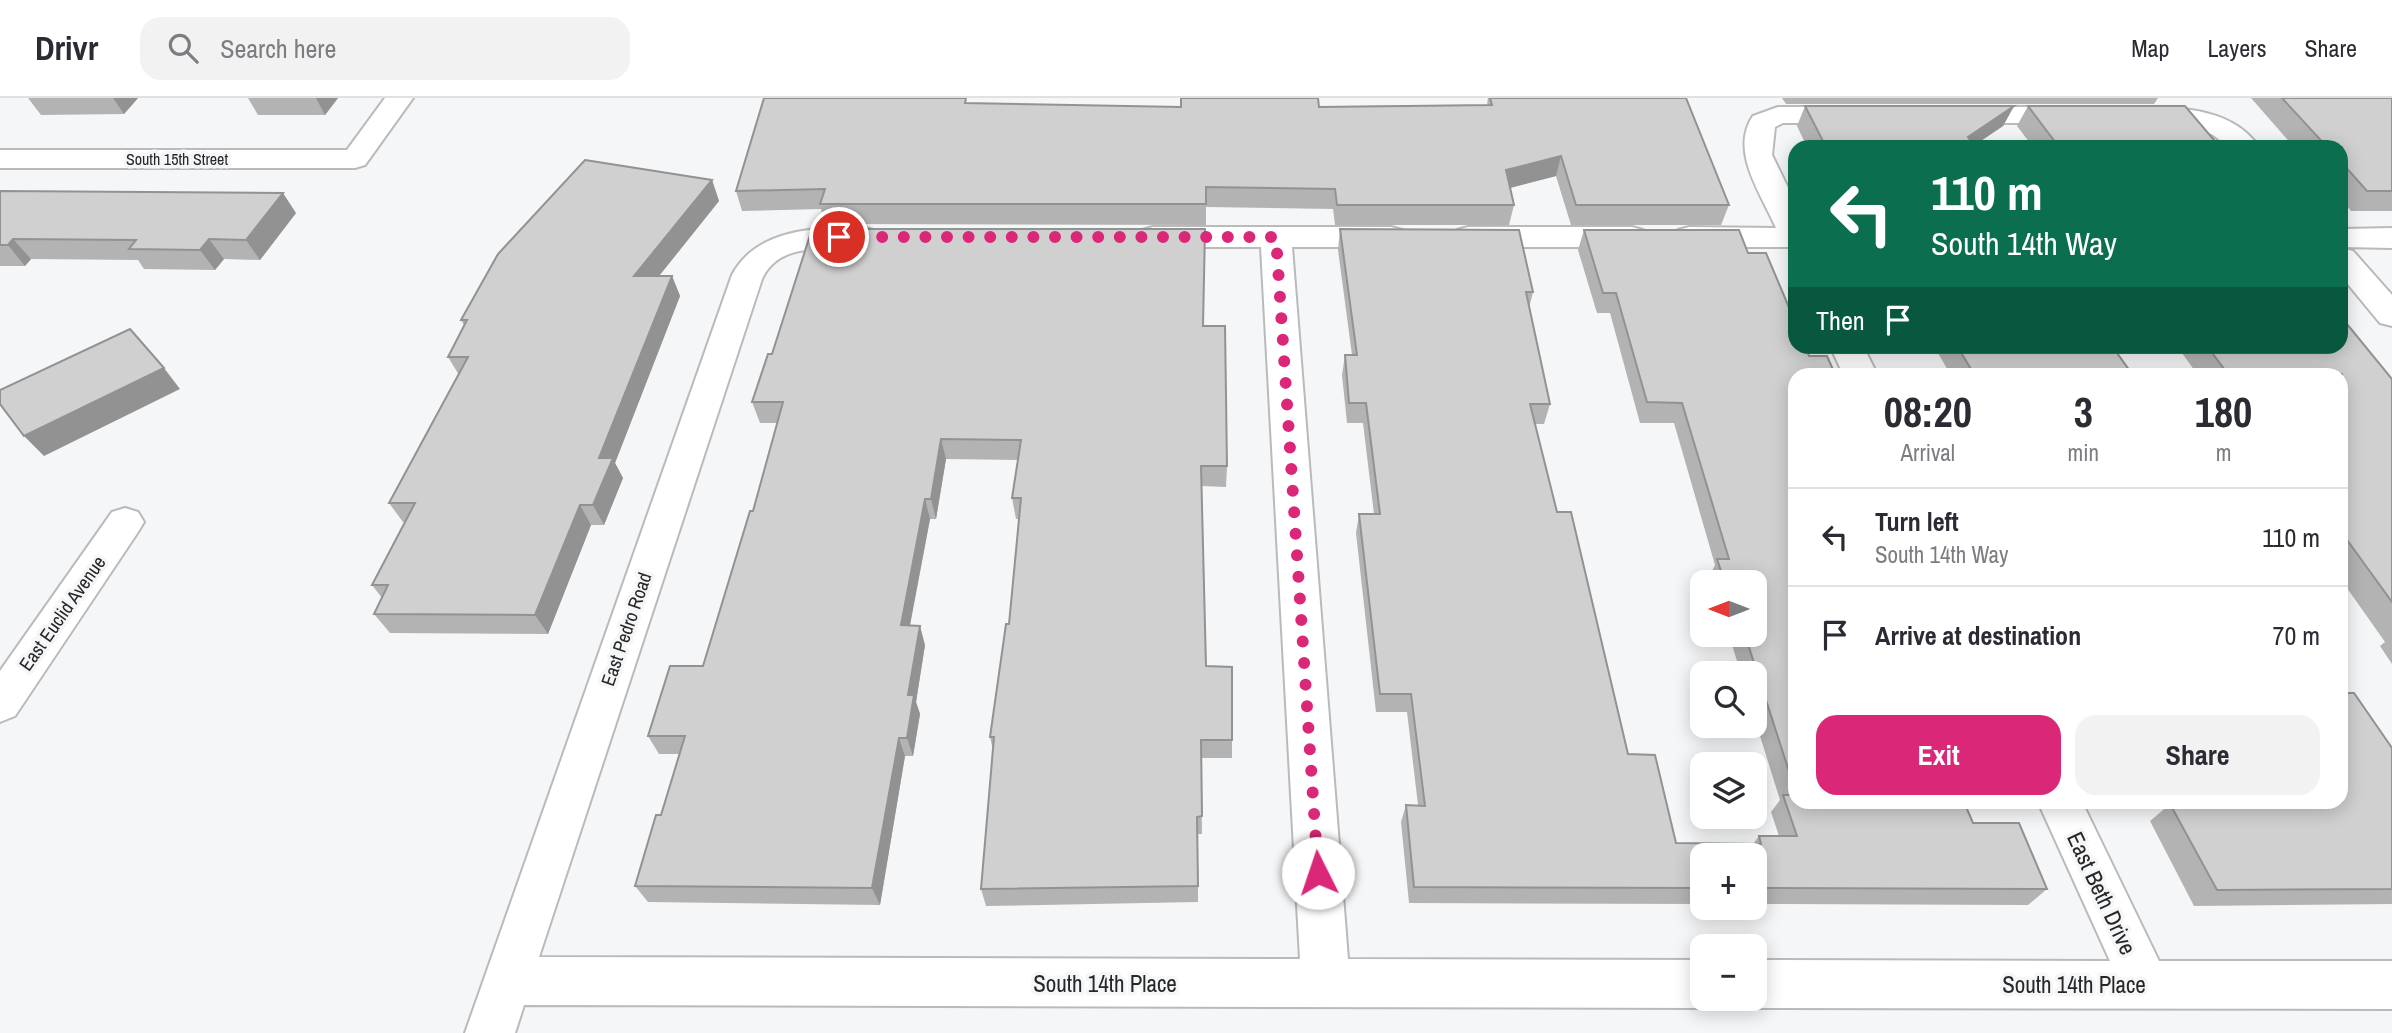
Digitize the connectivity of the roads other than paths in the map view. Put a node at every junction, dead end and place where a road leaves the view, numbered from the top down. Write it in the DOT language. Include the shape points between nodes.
graph roads {
  1 [pos="398,98"];
  2 [pos="1876,115"];
  3 [pos="1932,115"];
  4 [pos="2239,140"];
  5 [pos="0,159"];
  6 [pos="1788,222"];
  7 [pos="894,237"];
  8 [pos="1126,237"];
  9 [pos="1276,237"];
  10 [pos="1788,238"];
  11 [pos="2348,238"];
  12 [pos="2392,238"];
  13 [pos="2348,266"];
  14 [pos="2392,273"];
  15 [pos="2392,315"];
  16 [pos="125,522"];
  17 [pos="0,704"];
  18 [pos="2063,809"];
  19 [pos="507,981"];
  20 [pos="1326,983"];
  21 [pos="1690,984"];
  22 [pos="1767,984"];
  23 [pos="2145,984"];
  24 [pos="2392,985"];
  25 [pos="490,1033"];
  1 -- 5 [label="street, South 15th Street" via="355,159"];
  2 -- 6 [label="street" via="1778,115 1763,122 1758,155"];
  3 -- 4 [label="street" via="2184,115 2215,123"];
  7 -- 19 [label="street, East Pedro Road" via="812,237 755,262 741,290"];
  8 -- 9 [label="street"];
  9 -- 10 [label="street"];
  9 -- 20 [label="street"];
  11 -- 12 [label="street"];
  13 -- 14 [label="street"];
  13 -- 15 [label="street"];
  16 -- 17 [label="street, East Euclid Avenue"];
  18 -- 23 [label="street, East Beth Drive"];
  19 -- 20 [label="street, South 14th Place"];
  19 -- 25 [label="street, East Pedro Road"];
  20 -- 21 [label="street, South 14th Place"];
  22 -- 23 [label="street, South 14th Place"];
  23 -- 24 [label="street, South 14th Place"];
}
